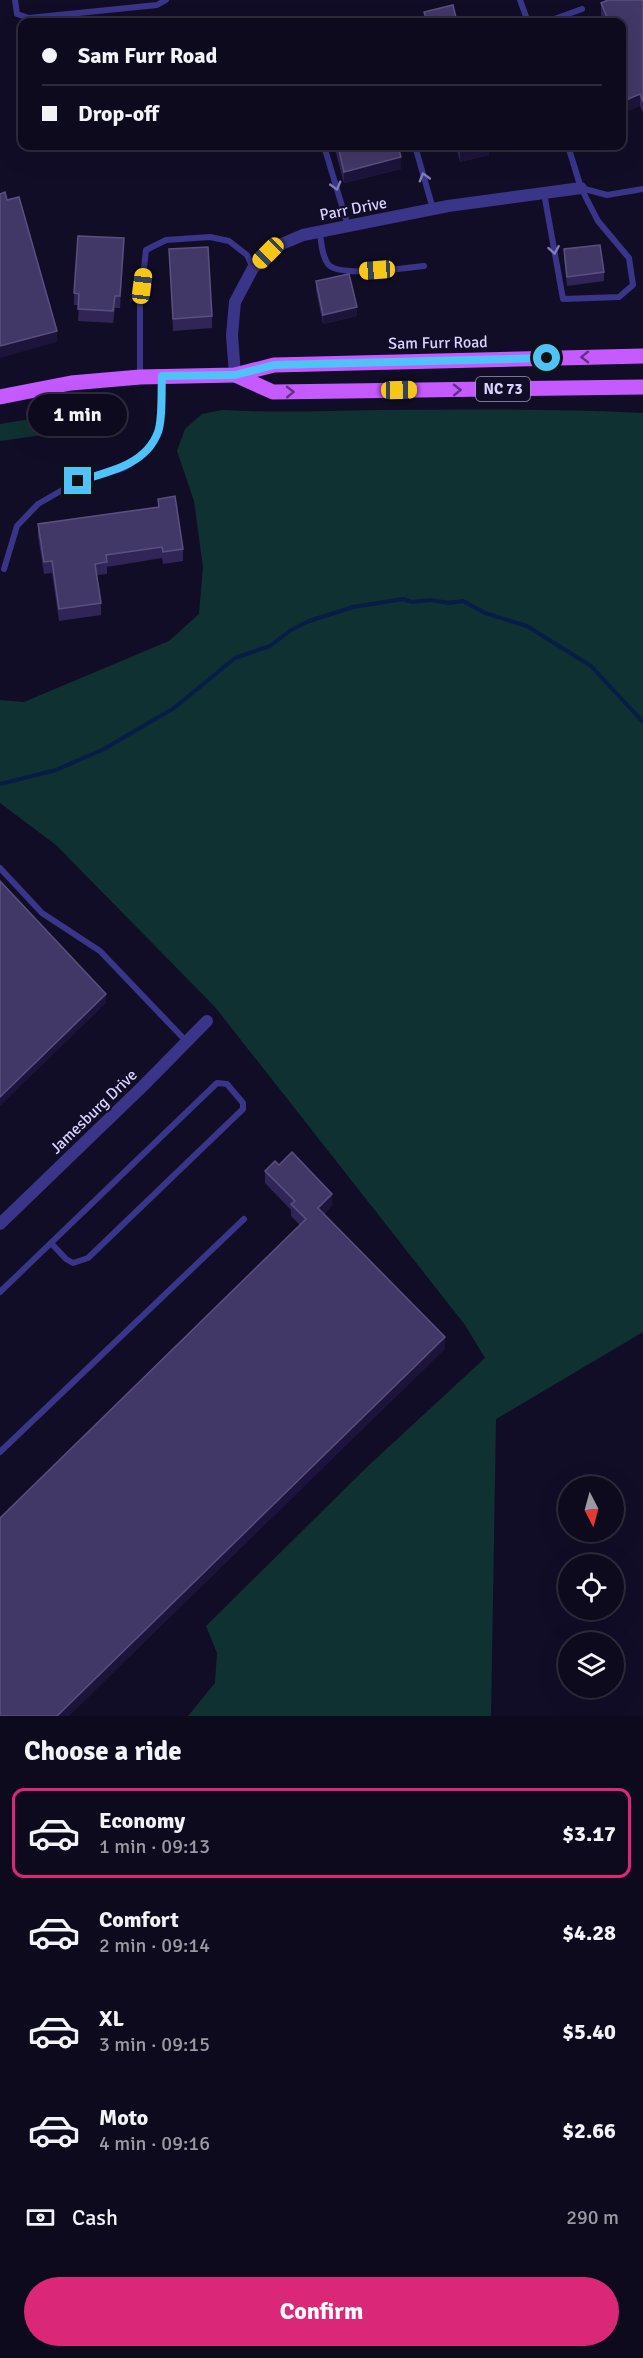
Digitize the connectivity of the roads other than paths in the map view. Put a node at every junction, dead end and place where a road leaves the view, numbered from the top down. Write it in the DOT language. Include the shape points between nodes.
graph roads {
  1 [pos="15,0"];
  2 [pos="166,0"];
  3 [pos="520,0"];
  4 [pos="582,9"];
  5 [pos="527,18"];
  6 [pos="557,18"];
  7 [pos="325,150"];
  8 [pos="416,150"];
  9 [pos="569,150"];
  10 [pos="581,188"];
  11 [pos="643,189"];
  12 [pos="544,193"];
  13 [pos="433,209"];
  14 [pos="348,226"];
  15 [pos="319,231"];
  16 [pos="424,266"];
  17 [pos="253,268"];
  18 [pos="643,356"];
  19 [pos="235,375"];
  20 [pos="162,376"];
  21 [pos="140,377"];
  22 [pos="643,387"];
  23 [pos="0,397"];
  24 [pos="4,569"];
  25 [pos="0,868"];
  26 [pos="207,1021"];
  27 [pos="186,1041"];
  28 [pos="244,1219"];
  29 [pos="0,1224"];
  30 [pos="51,1243"];
  31 [pos="0,1292"];
  32 [pos="0,1452"];
  1 -- 2 [label="lane" via="17,14 29,18 158,5"];
  3 -- 5 [label="lane"];
  4 -- 6 [label="lane"];
  7 -- 14 [label="lane, one-way"];
  13 -- 8 [label="lane, one-way"];
  9 -- 10 [label="lane"];
  10 -- 11 [label="lane" via="607,195"];
  10 -- 12 [label="street, Parr Drive"];
  12 -- 10 [label="lane, one-way" via="563,299 619,297 633,285 629,258 598,221"];
  12 -- 13 [label="street, Parr Drive"];
  13 -- 14 [label="street, Parr Drive"];
  14 -- 15 [label="street, Parr Drive"];
  15 -- 16 [label="lane" via="326,261 339,270"];
  15 -- 17 [label="street, Parr Drive" via="277,246"];
  17 -- 19 [label="street, Parr Drive" via="240,290 232,317"];
  17 -- 21 [label="lane" via="247,255 229,241 210,237 166,240 146,250 140,304"];
  18 -- 19 [label="main road, Sam Furr Road / NC 73, one-way" via="274,365"];
  19 -- 20 [label="main road, Sam Furr Road / NC 73"];
  19 -- 22 [label="main road, Sam Furr Road / NC 73, one-way" via="273,392"];
  20 -- 21 [label="main road, Sam Furr Road / NC 73"];
  20 -- 24 [label="lane" via="159,431 150,448 124,468 78,481 38,504 17,526"];
  21 -- 23 [label="main road, Sam Furr Road / NC 73" via="52,386"];
  25 -- 27 [label="lane" via="42,913 100,951"];
  26 -- 27 [label="street, Jamesburg Drive"];
  27 -- 29 [label="street, Jamesburg Drive"];
  28 -- 32 [label="lane"];
  30 -- 30 [label="lane" via="217,1083 227,1084 243,1103 243,1109 88,1258 73,1263"];
  30 -- 31 [label="lane"];
}
